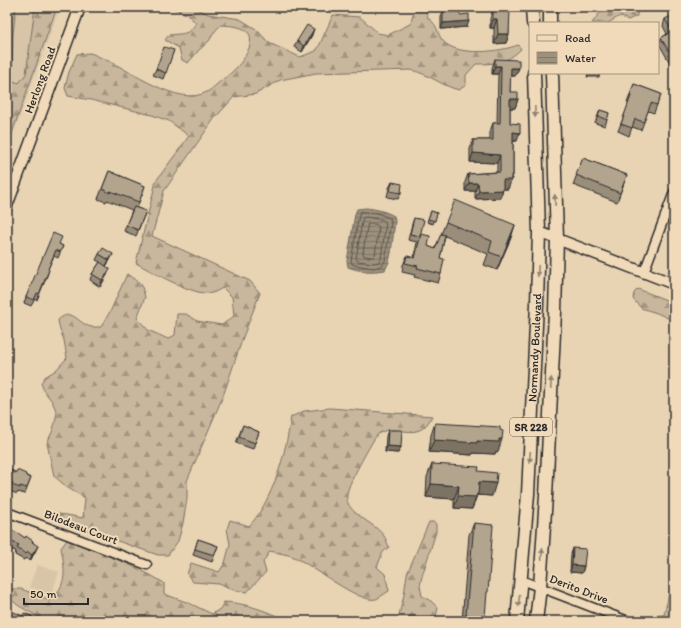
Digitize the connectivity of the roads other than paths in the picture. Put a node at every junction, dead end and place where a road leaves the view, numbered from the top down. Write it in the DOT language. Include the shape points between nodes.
graph roads {
  1 [pos="80,7"];
  2 [pos="532,7"];
  3 [pos="550,7"];
  4 [pos="533,22"];
  5 [pos="550,22"];
  6 [pos="534,74"];
  7 [pos="552,74"];
  8 [pos="674,192"];
  9 [pos="7,206"];
  10 [pos="539,232"];
  11 [pos="557,239"];
  12 [pos="644,272"];
  13 [pos="674,284"];
  14 [pos="532,408"];
  15 [pos="550,408"];
  16 [pos="7,512"];
  17 [pos="147,565"];
  18 [pos="521,580"];
  19 [pos="540,587"];
  20 [pos="517,621"];
  21 [pos="536,621"];
  22 [pos="628,621"];
  1 -- 9 [label="street, Herlong Road"];
  2 -- 4 [label="main road"];
  3 -- 5 [label="main road"];
  6 -- 10 [label="main road, Normandy Boulevard / SR 228, one-way"];
  11 -- 7 [label="main road, Normandy Boulevard / SR 228, one-way"];
  8 -- 12 [label="street"];
  10 -- 11 [label="street"];
  10 -- 14 [label="main road, Normandy Boulevard / SR 228, one-way"];
  11 -- 12 [label="street"];
  15 -- 11 [label="main road, Normandy Boulevard / SR 228, one-way"];
  12 -- 13 [label="street"];
  14 -- 15 [label="main road"];
  14 -- 18 [label="main road, Normandy Boulevard / SR 228, one-way"];
  19 -- 15 [label="main road, Normandy Boulevard / SR 228, one-way"];
  16 -- 17 [label="street, Bilodeau Court"];
  18 -- 19 [label="street, Derito Drive"];
  18 -- 20 [label="main road, Normandy Boulevard / SR 228, one-way"];
  19 -- 21 [label="main road, Normandy Boulevard / SR 228"];
  19 -- 22 [label="street, Derito Drive"];
}
